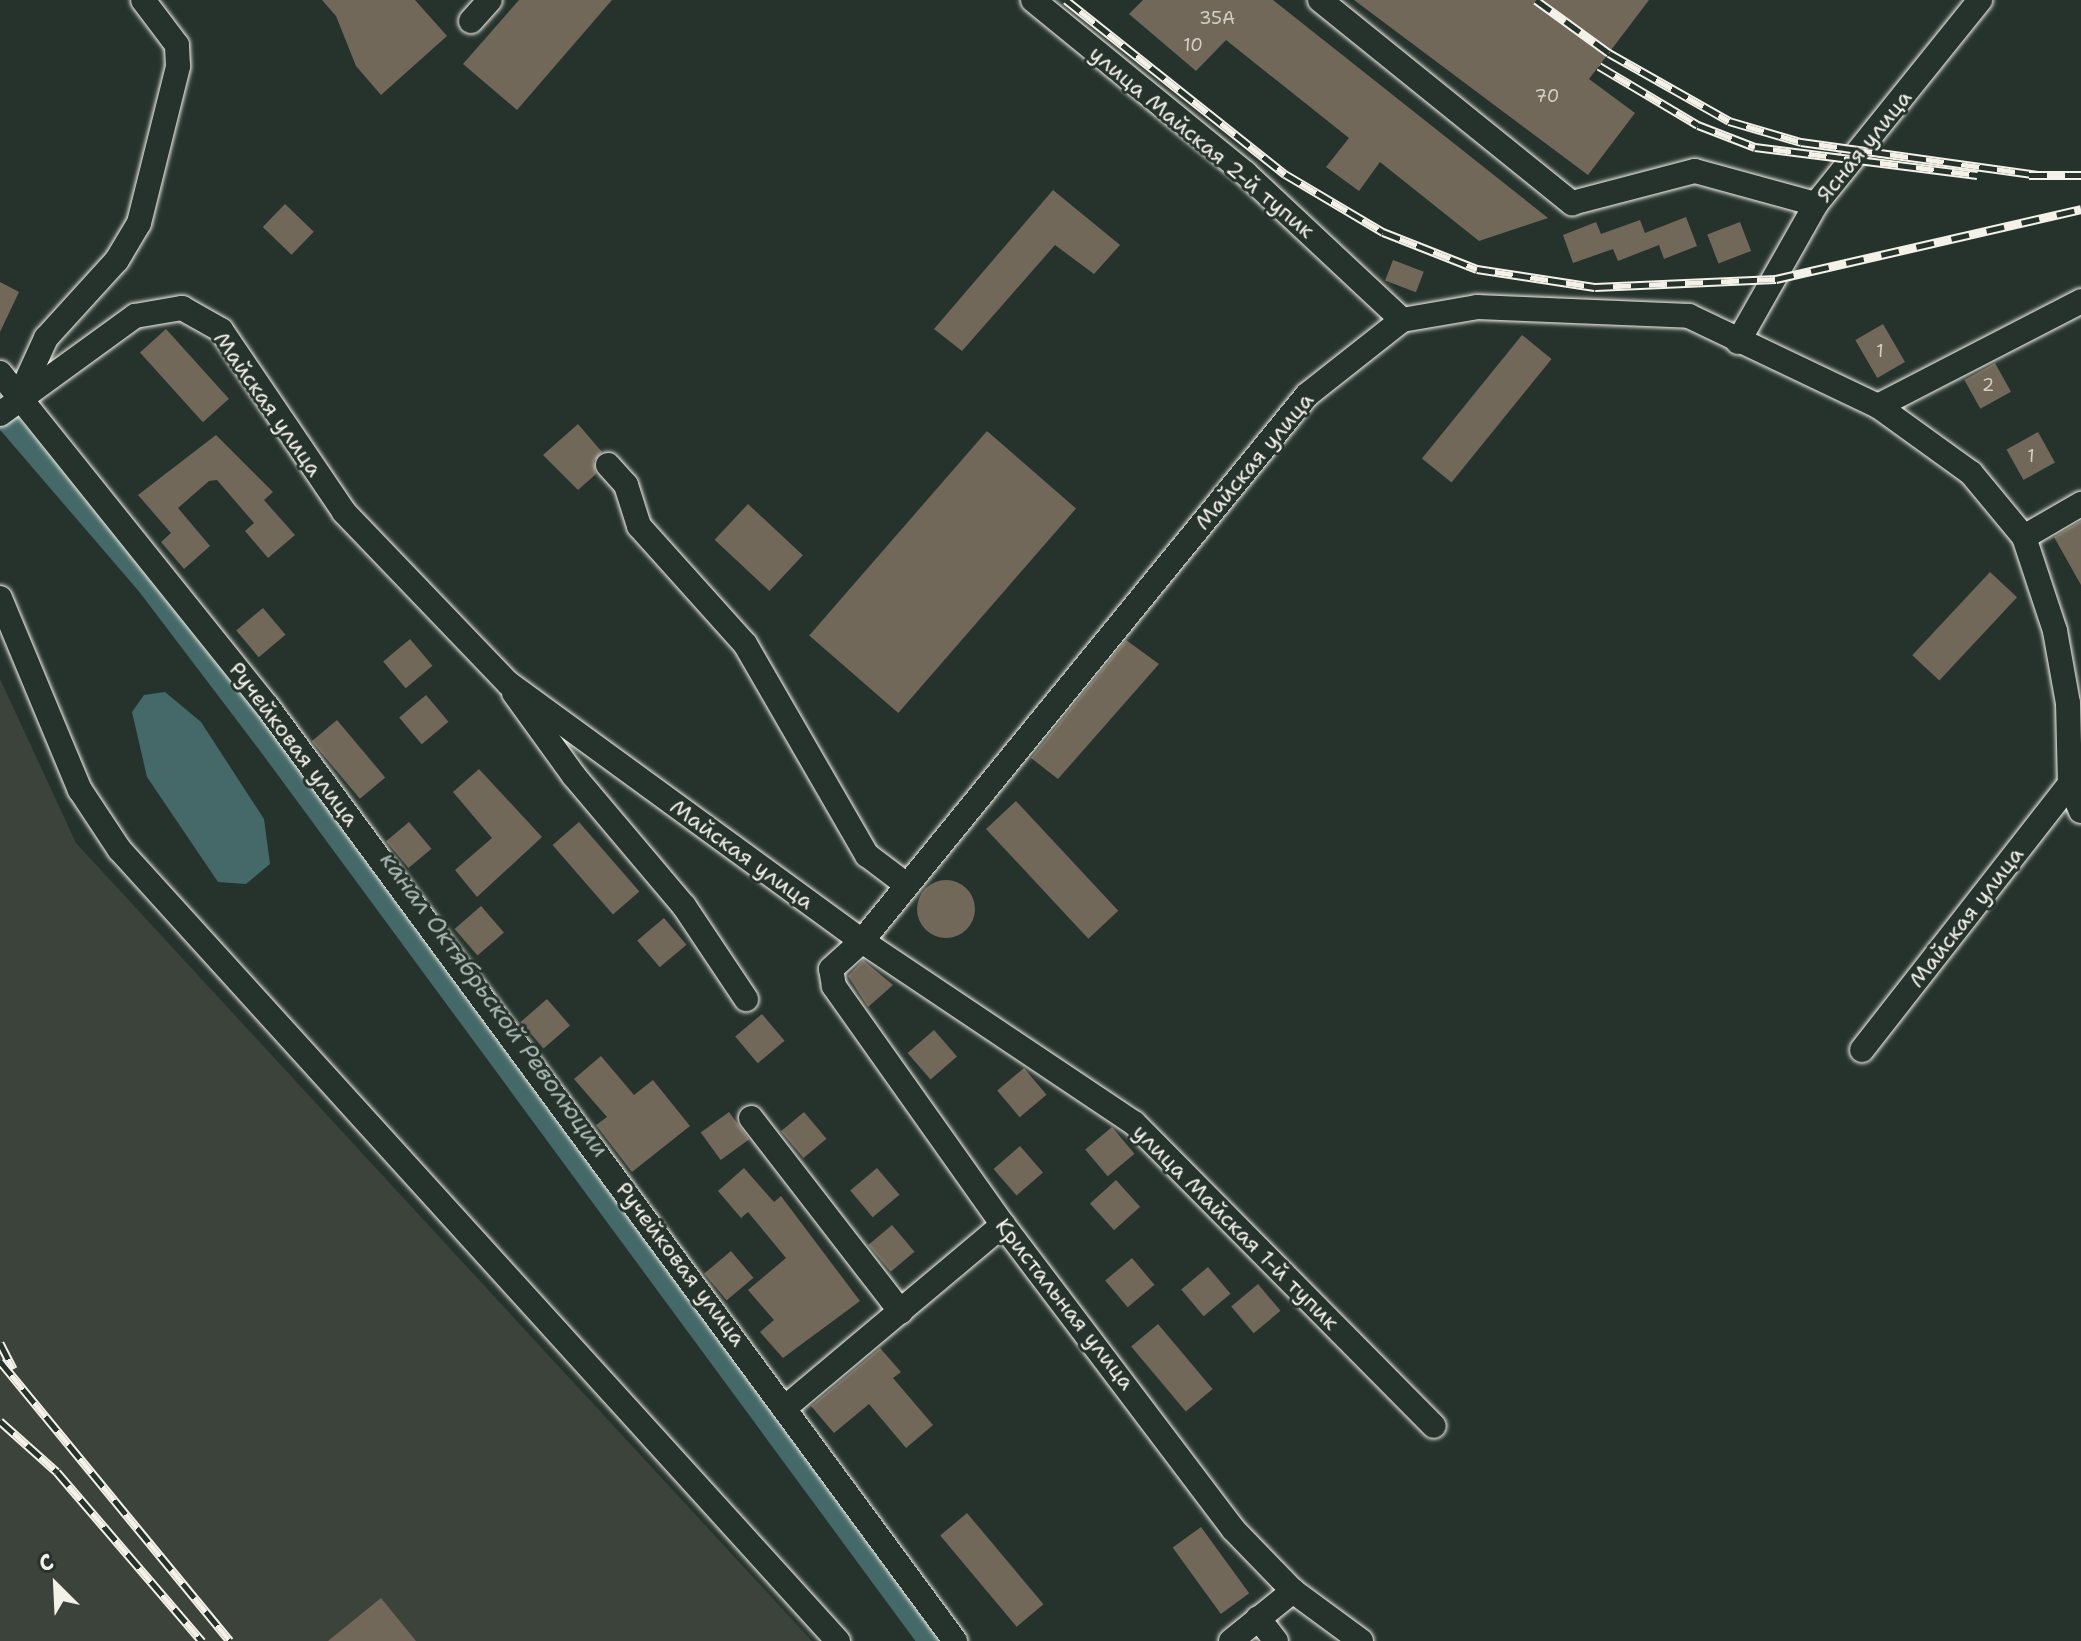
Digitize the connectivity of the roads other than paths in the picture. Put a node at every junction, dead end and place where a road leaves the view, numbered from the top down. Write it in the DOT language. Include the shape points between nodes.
graph roads {
  1 [pos="143,0"];
  2 [pos="490,0"];
  3 [pos="1033,0"];
  4 [pos="1320,0"];
  5 [pos="1980,0"];
  6 [pos="471,21"];
  7 [pos="1816,204"];
  8 [pos="2081,301"];
  9 [pos="1402,320"];
  10 [pos="1738,342"];
  11 [pos="0,373"];
  12 [pos="19,397"];
  13 [pos="1878,406"];
  14 [pos="0,414"];
  15 [pos="608,465"];
  16 [pos="2081,504"];
  17 [pos="2024,537"];
  18 [pos="0,598"];
  19 [pos="508,683"];
  20 [pos="2074,699"];
  21 [pos="2070,784"];
  22 [pos="2081,811"];
  23 [pos="904,883"];
  24 [pos="862,941"];
  25 [pos="746,999"];
  26 [pos="1862,1050"];
  27 [pos="751,1118"];
  28 [pos="1003,1225"];
  29 [pos="901,1312"];
  30 [pos="787,1406"];
  31 [pos="1434,1426"];
  32 [pos="1293,1591"];
  33 [pos="1258,1618"];
  34 [pos="838,1641"];
  35 [pos="955,1641"];
  36 [pos="1231,1641"];
  37 [pos="1276,1641"];
  38 [pos="1361,1641"];
  1 -- 12 [label="street" via="177,45 178,66 139,223 117,260 46,338"];
  2 -- 6 [label="street"];
  3 -- 9 [label="street, улица Майская 2-й тупик" via="1245,173"];
  4 -- 7 [label="street" via="1572,203 1695,171"];
  5 -- 7 [label="street, Ясная улица"];
  7 -- 10 [label="street, Ясная улица"];
  8 -- 13 [label="street"];
  9 -- 10 [label="street, Майская улица" via="1477,307 1689,316"];
  9 -- 23 [label="street, Майская улица" via="1307,395"];
  10 -- 13 [label="street, Майская улица"];
  11 -- 12 [label="street, Ручейковая улица"];
  12 -- 14 [label="street, Майская улица"];
  12 -- 19 [label="street, Майская улица" via="135,316 182,308 221,330 344,512"];
  12 -- 30 [label="street, Ручейковая улица" via="277,719"];
  13 -- 17 [label="street, Майская улица" via="1971,473"];
  15 -- 23 [label="street" via="626,485 639,526 745,644 867,855"];
  16 -- 17 [label="street"];
  17 -- 20 [label="street, Майская улица"];
  18 -- 34 [label="street" via="80,790 119,849"];
  19 -- 24 [label="street, Майская улица"];
  19 -- 25 [label="street, Майская улица" via="549,745 684,906"];
  20 -- 21 [label="street, Майская улица"];
  21 -- 22 [label="street, Майская улица"];
  21 -- 26 [label="street, Майская улица"];
  23 -- 24 [label="street, Майская улица"];
  24 -- 28 [label="street, Кристальная улица" via="831,969 834,986"];
  24 -- 31 [label="street, улица Майская 1-й тупик" via="1134,1123"];
  27 -- 29 [label="street"];
  28 -- 29 [label="street"];
  28 -- 32 [label="street, Кристальная улица" via="1233,1529"];
  29 -- 30 [label="street"];
  30 -- 35 [label="street, Ручейковая улица"];
  32 -- 33 [label="street"];
  32 -- 38 [label="street, Кристальная улица"];
  33 -- 36 [label="street"];
  33 -- 37 [label="street"];
}
